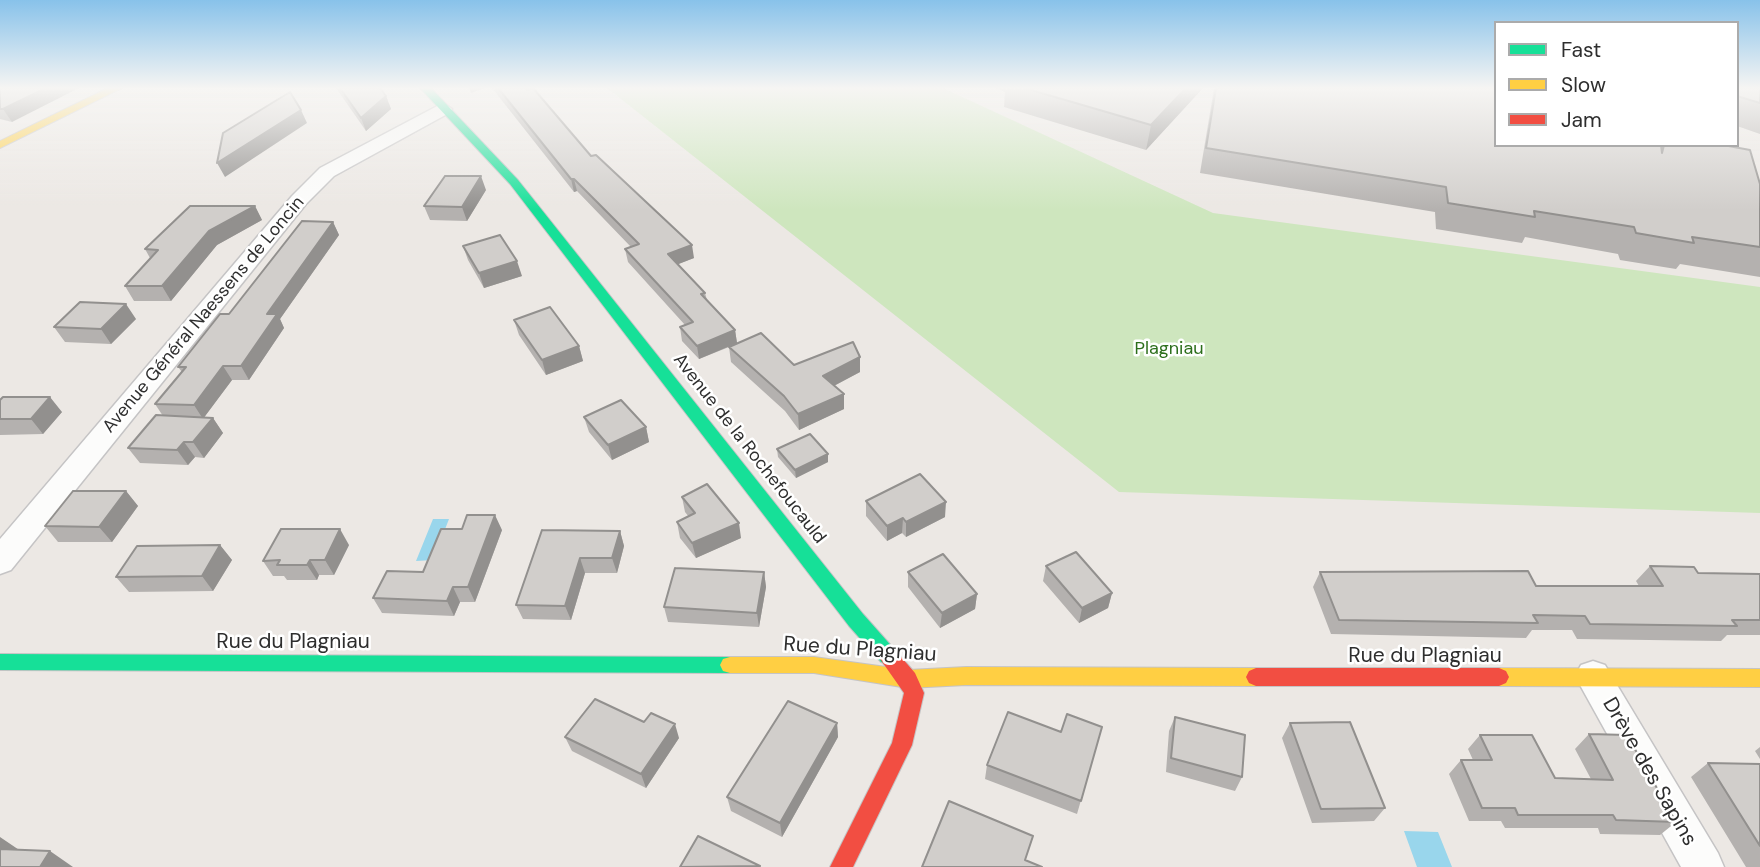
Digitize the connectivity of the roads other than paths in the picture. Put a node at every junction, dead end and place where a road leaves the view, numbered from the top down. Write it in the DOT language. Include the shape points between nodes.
graph roads {
  1 [pos="34,128"];
  2 [pos="407,128"];
  3 [pos="464,128"];
  4 [pos="0,145"];
  5 [pos="0,561"];
  6 [pos="0,662"];
  7 [pos="1593,676"];
  8 [pos="1760,678"];
  9 [pos="908,679"];
  10 [pos="841,867"];
  11 [pos="1704,867"];
  1 -- 4 [label="street"];
  2 -- 5 [label="street, Avenue Général Naessens de Loncin" via="327,172 299,200"];
  3 -- 9 [label="street, Avenue de la Rochefoucauld" via="514,182 856,620"];
  6 -- 9 [label="street, Rue du Plagniau" via="814,665"];
  7 -- 8 [label="street, Rue du Plagniau"];
  7 -- 9 [label="street, Rue du Plagniau"];
  7 -- 11 [label="street, Drève des Sapins"];
  9 -- 10 [label="street" via="914,693 902,744"];
}
